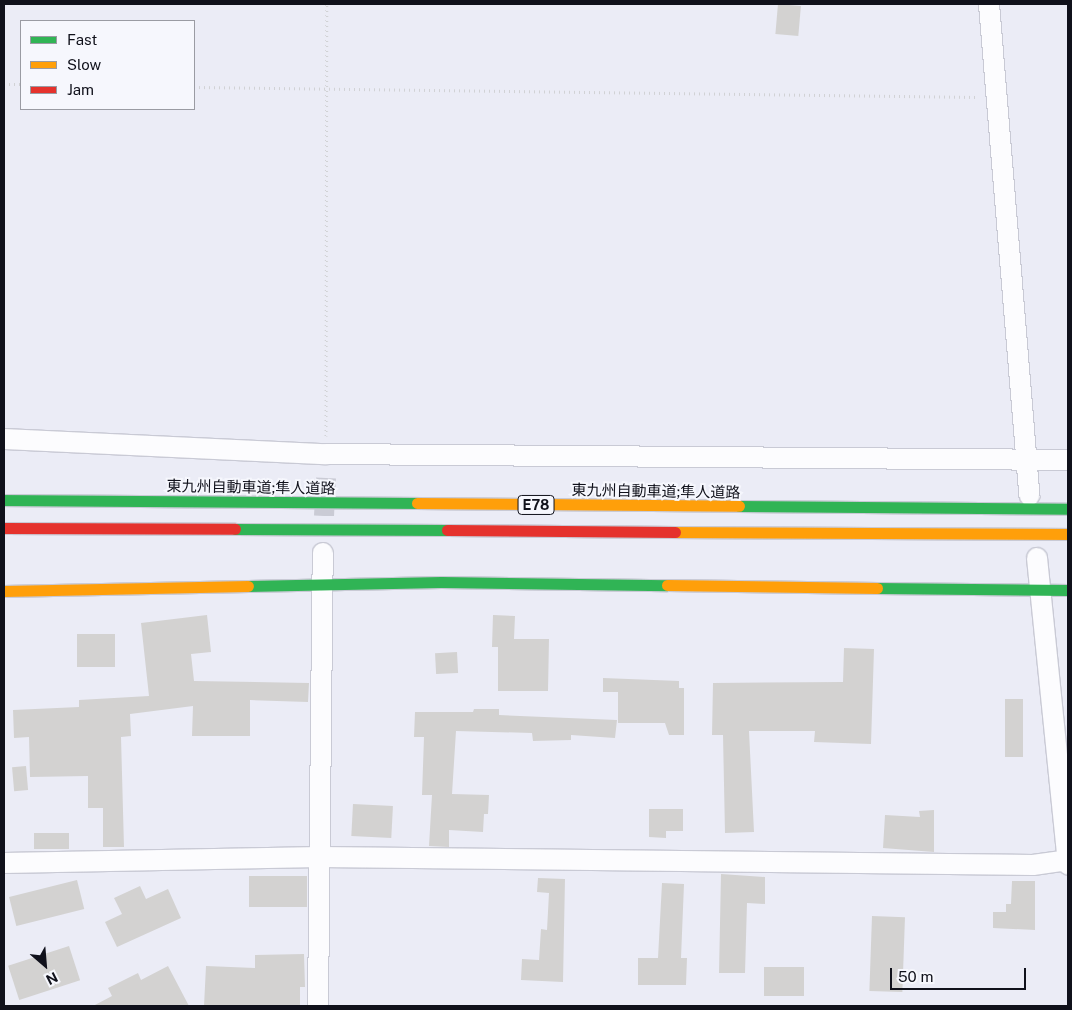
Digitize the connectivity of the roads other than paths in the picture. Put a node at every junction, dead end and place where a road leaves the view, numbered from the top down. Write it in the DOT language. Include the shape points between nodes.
graph roads {
  1 [pos="989,4"];
  2 [pos="4,439"];
  3 [pos="1068,460"];
  4 [pos="1028,461"];
  5 [pos="1029,495"];
  6 [pos="4,500"];
  7 [pos="1068,509"];
  8 [pos="4,528"];
  9 [pos="1068,534"];
  10 [pos="323,553"];
  11 [pos="1037,558"];
  12 [pos="322,584"];
  13 [pos="1068,590"];
  14 [pos="4,591"];
  15 [pos="1041,591"];
  16 [pos="320,856"];
  17 [pos="4,862"];
  18 [pos="1068,862"];
  19 [pos="318,1006"];
  1 -- 4 [label="street"];
  2 -- 4 [label="street" via="326,454"];
  3 -- 4 [label="street"];
  4 -- 5 [label="street"];
  6 -- 7 [label="main road, 東九州自動車道;隼人道路 / E78"];
  8 -- 9 [label="main road, E78"];
  10 -- 12 [label="street"];
  11 -- 15 [label="street"];
  12 -- 14 [label="main road"];
  12 -- 15 [label="main road" via="809,585"];
  12 -- 16 [label="street"];
  13 -- 15 [label="main road"];
  15 -- 18 [label="street"];
  16 -- 17 [label="street"];
  16 -- 18 [label="street" via="1033,865"];
  16 -- 19 [label="street"];
}
